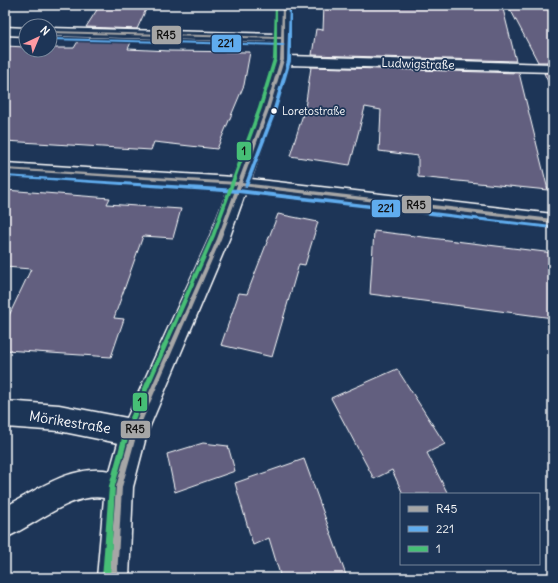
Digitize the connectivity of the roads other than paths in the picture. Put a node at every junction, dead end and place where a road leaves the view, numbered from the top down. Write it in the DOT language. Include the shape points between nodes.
graph roads {
  1 [pos="283,5"];
  2 [pos="5,31"];
  3 [pos="18,32"];
  4 [pos="58,32"];
  5 [pos="284,38"];
  6 [pos="282,60"];
  7 [pos="553,68"];
  8 [pos="5,169"];
  9 [pos="239,184"];
  10 [pos="553,221"];
  11 [pos="5,414"];
  12 [pos="134,433"];
  13 [pos="119,487"];
  14 [pos="5,523"];
  15 [pos="113,578"];
  1 -- 5 [label="street"];
  2 -- 3 [label="street"];
  4 -- 5 [label="street"];
  5 -- 6 [label="street"];
  6 -- 7 [label="street, Ludwigstraße"];
  6 -- 9 [label="street" via="267,110"];
  8 -- 9 [label="street"];
  9 -- 10 [label="street"];
  9 -- 12 [label="street" via="219,239"];
  11 -- 12 [label="street, Mörikestraße" via="59,418"];
  12 -- 13 [label="street"];
  13 -- 14 [label="street" via="97,483 70,488"];
  13 -- 15 [label="street"];
}
